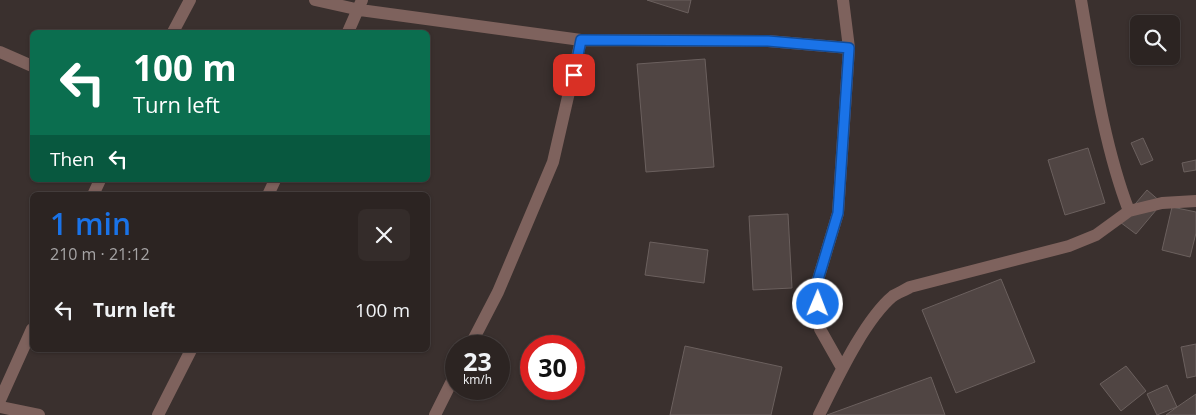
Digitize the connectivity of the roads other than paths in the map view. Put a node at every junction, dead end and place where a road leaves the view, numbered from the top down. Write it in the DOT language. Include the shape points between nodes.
graph roads {
  1 [pos="190,0"];
  2 [pos="315,0"];
  3 [pos="843,0"];
  4 [pos="1081,0"];
  5 [pos="361,5"];
  6 [pos="174,30"];
  7 [pos="349,30"];
  8 [pos="581,40"];
  9 [pos="849,48"];
  10 [pos="0,52"];
  11 [pos="30,65"];
  12 [pos="1196,201"];
  13 [pos="1129,211"];
  14 [pos="30,333"];
  15 [pos="476,335"];
  16 [pos="190,352"];
  17 [pos="842,368"];
  18 [pos="445,395"];
  19 [pos="0,400"];
  20 [pos="0,407"];
  21 [pos="39,415"];
  22 [pos="158,415"];
  23 [pos="435,415"];
  24 [pos="819,415"];
  1 -- 6 [label="street"];
  2 -- 5 [label="street"];
  3 -- 9 [label="street"];
  4 -- 13 [label="street" via="1119,184"];
  5 -- 7 [label="street"];
  5 -- 8 [label="street"];
  8 -- 9 [label="street" via="768,41"];
  8 -- 15 [label="street" via="553,162 498,292"];
  9 -- 17 [label="street" via="838,213 817,283 820,329"];
  10 -- 11 [label="street"];
  12 -- 13 [label="street" via="1162,203"];
  13 -- 17 [label="street" via="1096,235 1069,246 910,287 882,308"];
  14 -- 19 [label="street"];
  16 -- 22 [label="street"];
  17 -- 24 [label="street"];
  18 -- 23 [label="street"];
  20 -- 21 [label="street"];
}
